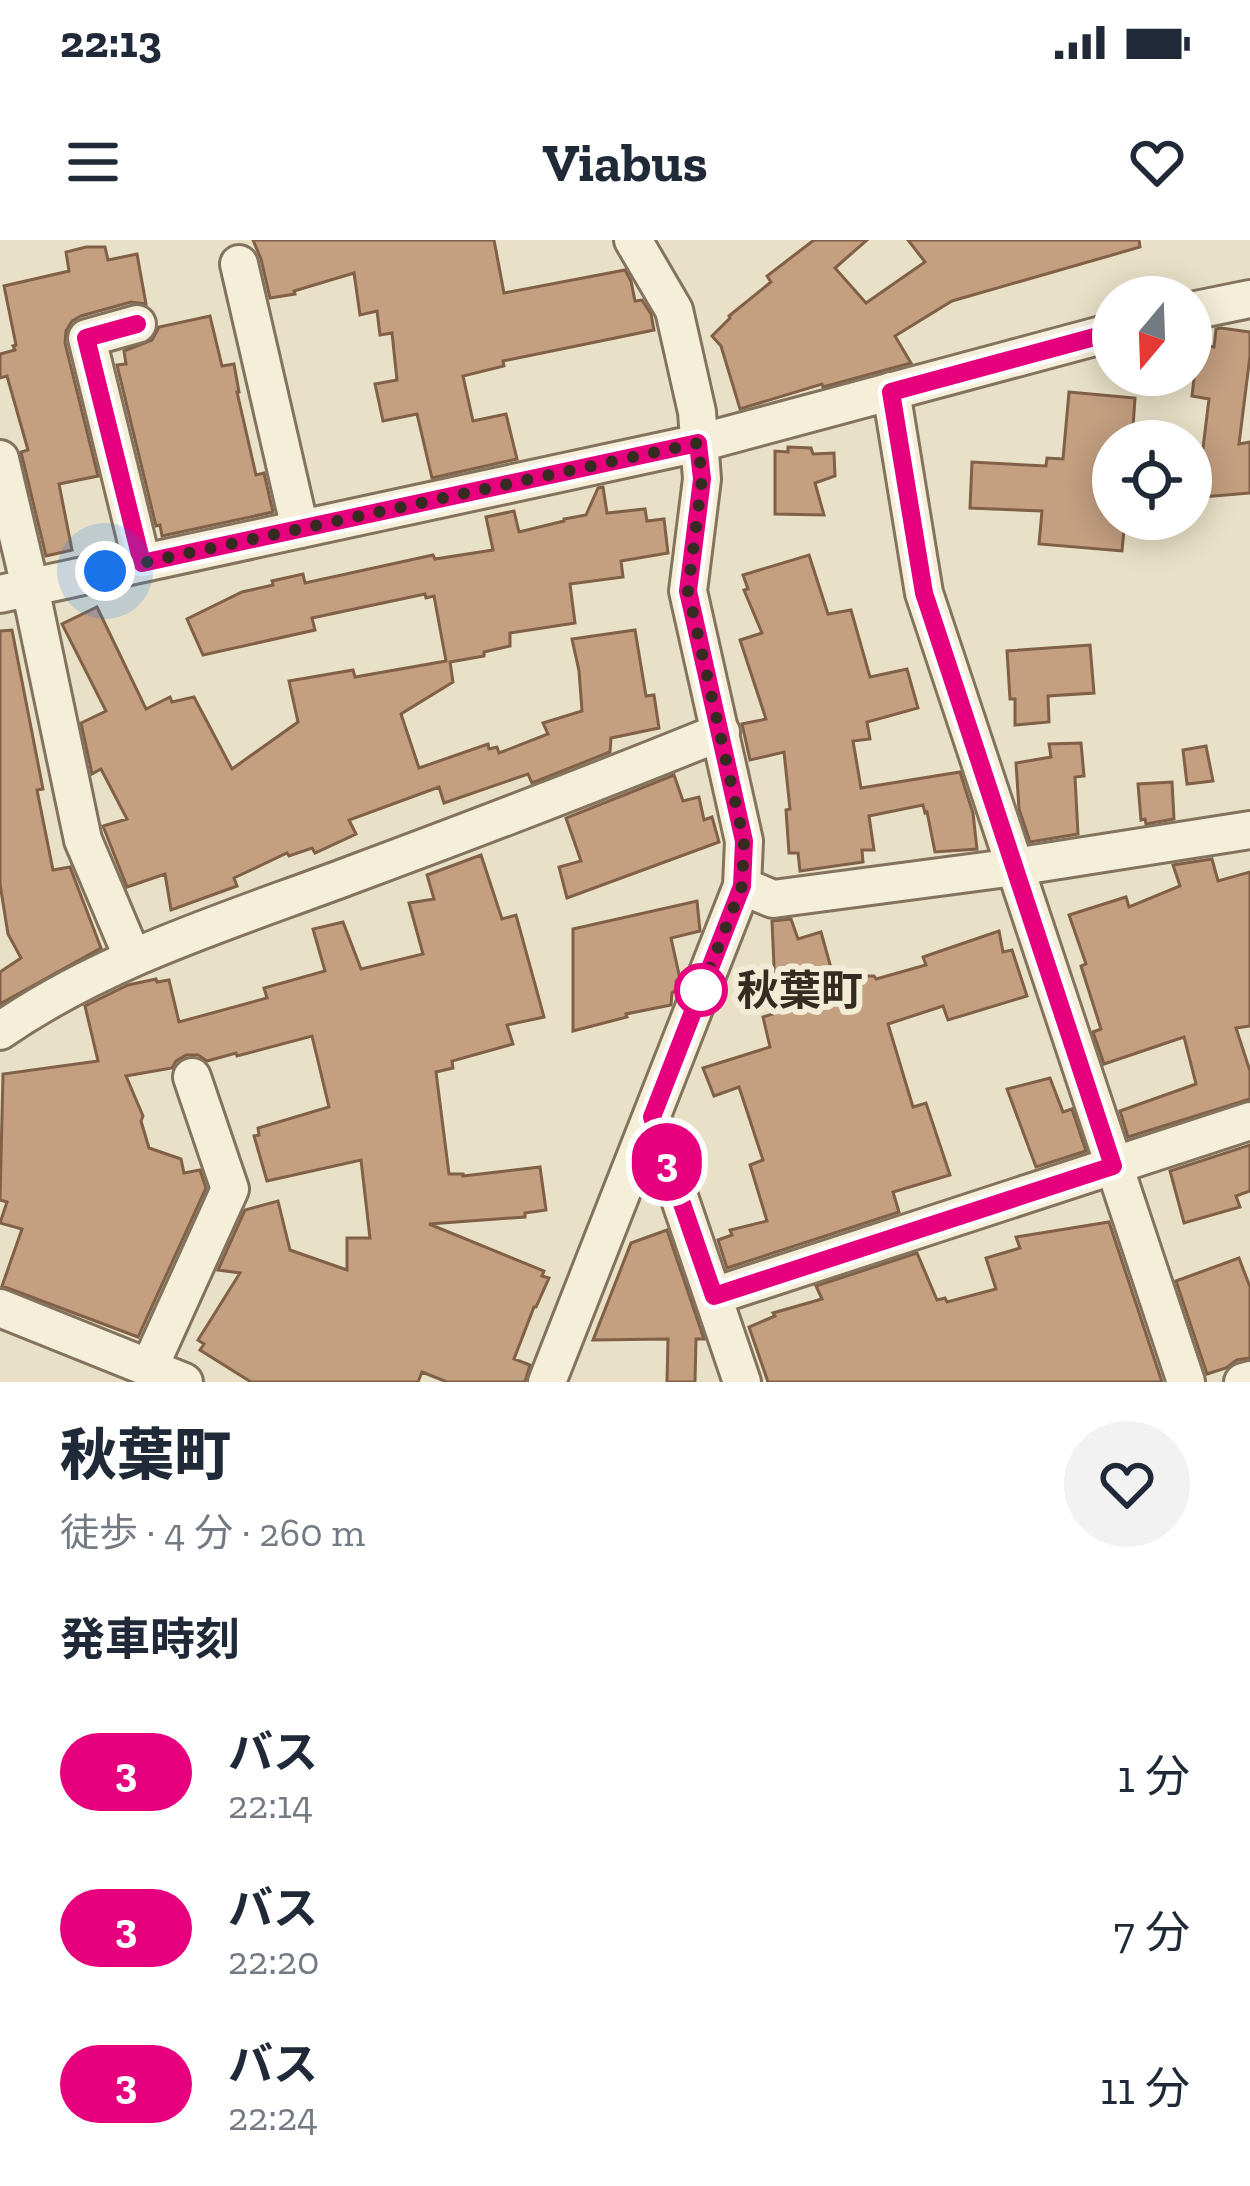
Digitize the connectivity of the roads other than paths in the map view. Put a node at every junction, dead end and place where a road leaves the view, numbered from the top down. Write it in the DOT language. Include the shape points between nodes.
graph roads {
  1 [pos="633,240"];
  2 [pos="239,264"];
  3 [pos="1250,299"];
  4 [pos="1212,307"];
  5 [pos="137,324"];
  6 [pos="1092,338"];
  7 [pos="891,392"];
  8 [pos="698,443"];
  9 [pos="0,459"];
  10 [pos="300,529"];
  11 [pos="142,563"];
  12 [pos="15,591"];
  13 [pos="721,733"];
  14 [pos="1250,830"];
  15 [pos="1015,867"];
  16 [pos="742,886"];
  17 [pos="132,956"];
  18 [pos="0,1031"];
  19 [pos="192,1077"];
  20 [pos="652,1117"];
  21 [pos="1250,1120"];
  22 [pos="1113,1166"];
  23 [pos="714,1296"];
  24 [pos="0,1308"];
  25 [pos="149,1368"];
  26 [pos="184,1382"];
  27 [pos="547,1382"];
  28 [pos="742,1382"];
  29 [pos="1186,1382"];
  1 -- 8 [label="street" via="674,310"];
  2 -- 10 [label="street"];
  3 -- 4 [label="street"];
  5 -- 11 [label="street" via="86,338"];
  6 -- 7 [label="street"];
  7 -- 8 [label="street"];
  7 -- 15 [label="street" via="924,593"];
  8 -- 10 [label="street"];
  8 -- 13 [label="street" via="702,479 688,591"];
  9 -- 12 [label="street"];
  10 -- 11 [label="street"];
  11 -- 12 [label="street"];
  12 -- 17 [label="street" via="82,840"];
  13 -- 16 [label="street" via="744,841"];
  13 -- 17 [label="street"];
  14 -- 15 [label="street"];
  15 -- 16 [label="street" via="773,899"];
  15 -- 22 [label="street"];
  16 -- 20 [label="street"];
  17 -- 18 [label="street"];
  19 -- 25 [label="street" via="230,1190"];
  20 -- 23 [label="street"];
  20 -- 27 [label="street"];
  21 -- 22 [label="street"];
  22 -- 23 [label="street"];
  22 -- 29 [label="street"];
  23 -- 28 [label="street"];
  24 -- 25 [label="street"];
  25 -- 26 [label="street"];
}
